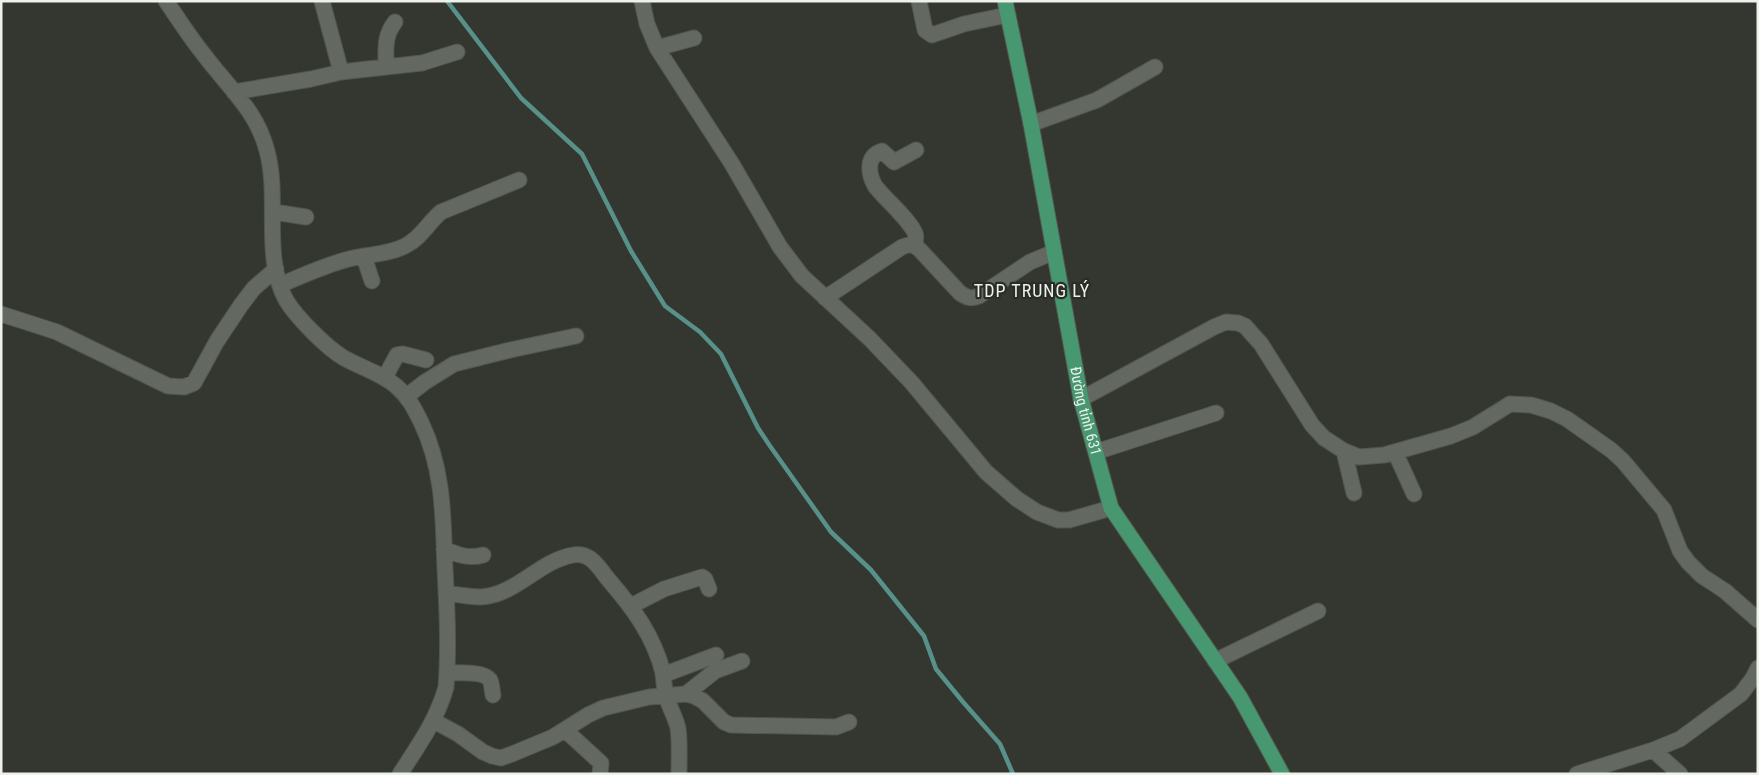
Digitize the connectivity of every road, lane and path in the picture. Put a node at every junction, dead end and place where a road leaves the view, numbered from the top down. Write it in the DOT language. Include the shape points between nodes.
graph roads {
  1 [pos="166,1"];
  2 [pos="322,1"];
  3 [pos="642,1"];
  4 [pos="919,1"];
  5 [pos="1006,8"];
  6 [pos="396,22"];
  7 [pos="694,38"];
  8 [pos="657,48"];
  9 [pos="457,52"];
  10 [pos="386,66"];
  11 [pos="1155,67"];
  12 [pos="342,72"];
  13 [pos="234,92"];
  14 [pos="1031,124"];
  15 [pos="916,150"];
  16 [pos="519,180"];
  17 [pos="274,212"];
  18 [pos="306,217"];
  19 [pos="914,245"];
  20 [pos="1054,252"];
  21 [pos="364,256"];
  22 [pos="276,269"];
  23 [pos="372,281"];
  24 [pos="280,285"];
  25 [pos="825,298"];
  26 [pos="1,314"];
  27 [pos="576,336"];
  28 [pos="426,360"];
  29 [pos="385,377"];
  30 [pos="407,396"];
  31 [pos="1081,398"];
  32 [pos="1216,412"];
  33 [pos="1344,451"];
  34 [pos="1096,452"];
  35 [pos="1395,452"];
  36 [pos="1354,493"];
  37 [pos="1414,494"];
  38 [pos="1111,508"];
  39 [pos="444,549"];
  40 [pos="483,555"];
  41 [pos="709,589"];
  42 [pos="446,594"];
  43 [pos="631,606"];
  44 [pos="1318,611"];
  45 [pos="1758,620"];
  46 [pos="716,655"];
  47 [pos="742,661"];
  48 [pos="1215,661"];
  49 [pos="1758,668"];
  50 [pos="447,673"];
  51 [pos="663,675"];
  52 [pos="686,694"];
  53 [pos="493,695"];
  54 [pos="666,696"];
  55 [pos="434,721"];
  56 [pos="849,722"];
  57 [pos="565,730"];
  58 [pos="1653,750"];
  59 [pos="400,774"];
  60 [pos="600,774"];
  61 [pos="679,774"];
  62 [pos="1282,774"];
  63 [pos="1577,774"];
  64 [pos="1680,774"];
  1 -- 13 [label="street"];
  2 -- 12 [label="street"];
  3 -- 8 [label="street"];
  4 -- 5 [label="street" via="925,30 932,35"];
  5 -- 14 [label="main road, Đường tỉnh 631"];
  6 -- 10 [label="street" via="390,28 385,44"];
  7 -- 8 [label="street"];
  8 -- 25 [label="street" via="780,247 802,276"];
  9 -- 10 [label="street" via="422,63"];
  10 -- 12 [label="street"];
  11 -- 14 [label="street" via="1097,100"];
  12 -- 13 [label="street"];
  13 -- 17 [label="street" via="250,112 268,152"];
  14 -- 20 [label="main road, Đường tỉnh 631"];
  15 -- 19 [label="street" via="894,162 882,151 870,161 875,186 915,234"];
  16 -- 21 [label="street" via="441,212 406,246 390,253"];
  17 -- 18 [label="street"];
  17 -- 22 [label="street"];
  19 -- 20 [label="street" via="960,293 972,299 1030,262"];
  19 -- 25 [label="street" via="902,247"];
  20 -- 31 [label="main road, Đường tỉnh 631"];
  21 -- 23 [label="street"];
  21 -- 24 [label="street" via="335,263"];
  22 -- 24 [label="street"];
  22 -- 26 [label="street" via="254,288 217,341 194,382 184,387 168,386 57,332"];
  24 -- 29 [label="street" via="286,301 324,343 344,358"];
  25 -- 38 [label="street" via="870,338 986,472 1017,498 1037,512 1058,520"];
  27 -- 30 [label="street" via="454,364"];
  28 -- 29 [label="street" via="397,355"];
  29 -- 30 [label="street"];
  30 -- 39 [label="street" via="429,439 437,466 442,492"];
  31 -- 33 [label="street" via="1226,322 1238,322 1261,344 1312,425 1324,438"];
  31 -- 34 [label="main road, Đường tỉnh 631"];
  32 -- 34 [label="street"];
  33 -- 35 [label="street" via="1359,456"];
  33 -- 36 [label="street"];
  34 -- 38 [label="main road, Đường tỉnh 631"];
  35 -- 37 [label="street"];
  35 -- 45 [label="street" via="1473,427 1510,404 1531,405 1551,411 1593,436 1623,461 1664,510 1680,551 1688,562"];
  38 -- 48 [label="main road, Đường tỉnh 631"];
  39 -- 40 [label="street" via="466,557"];
  39 -- 42 [label="street"];
  41 -- 43 [label="street" via="702,577 664,589"];
  42 -- 43 [label="street" via="482,597 500,592 556,561 583,554 592,560"];
  42 -- 50 [label="street"];
  43 -- 51 [label="street" via="648,633"];
  44 -- 48 [label="street"];
  46 -- 51 [label="street"];
  47 -- 52 [label="street" via="715,671"];
  48 -- 62 [label="main road, Đường tỉnh 631" via="1240,698"];
  49 -- 58 [label="street" via="1741,694 1692,731"];
  50 -- 53 [label="street" via="481,674 491,681"];
  50 -- 55 [label="street" via="444,695"];
  51 -- 54 [label="street"];
  52 -- 54 [label="street"];
  52 -- 56 [label="street" via="703,701 731,725 836,727"];
  54 -- 57 [label="street" via="603,708"];
  54 -- 61 [label="street" via="678,730"];
  55 -- 57 [label="street" via="483,752 500,758"];
  55 -- 59 [label="street"];
  57 -- 60 [label="street" via="601,763"];
  58 -- 63 [label="street"];
  58 -- 64 [label="street"];
}
